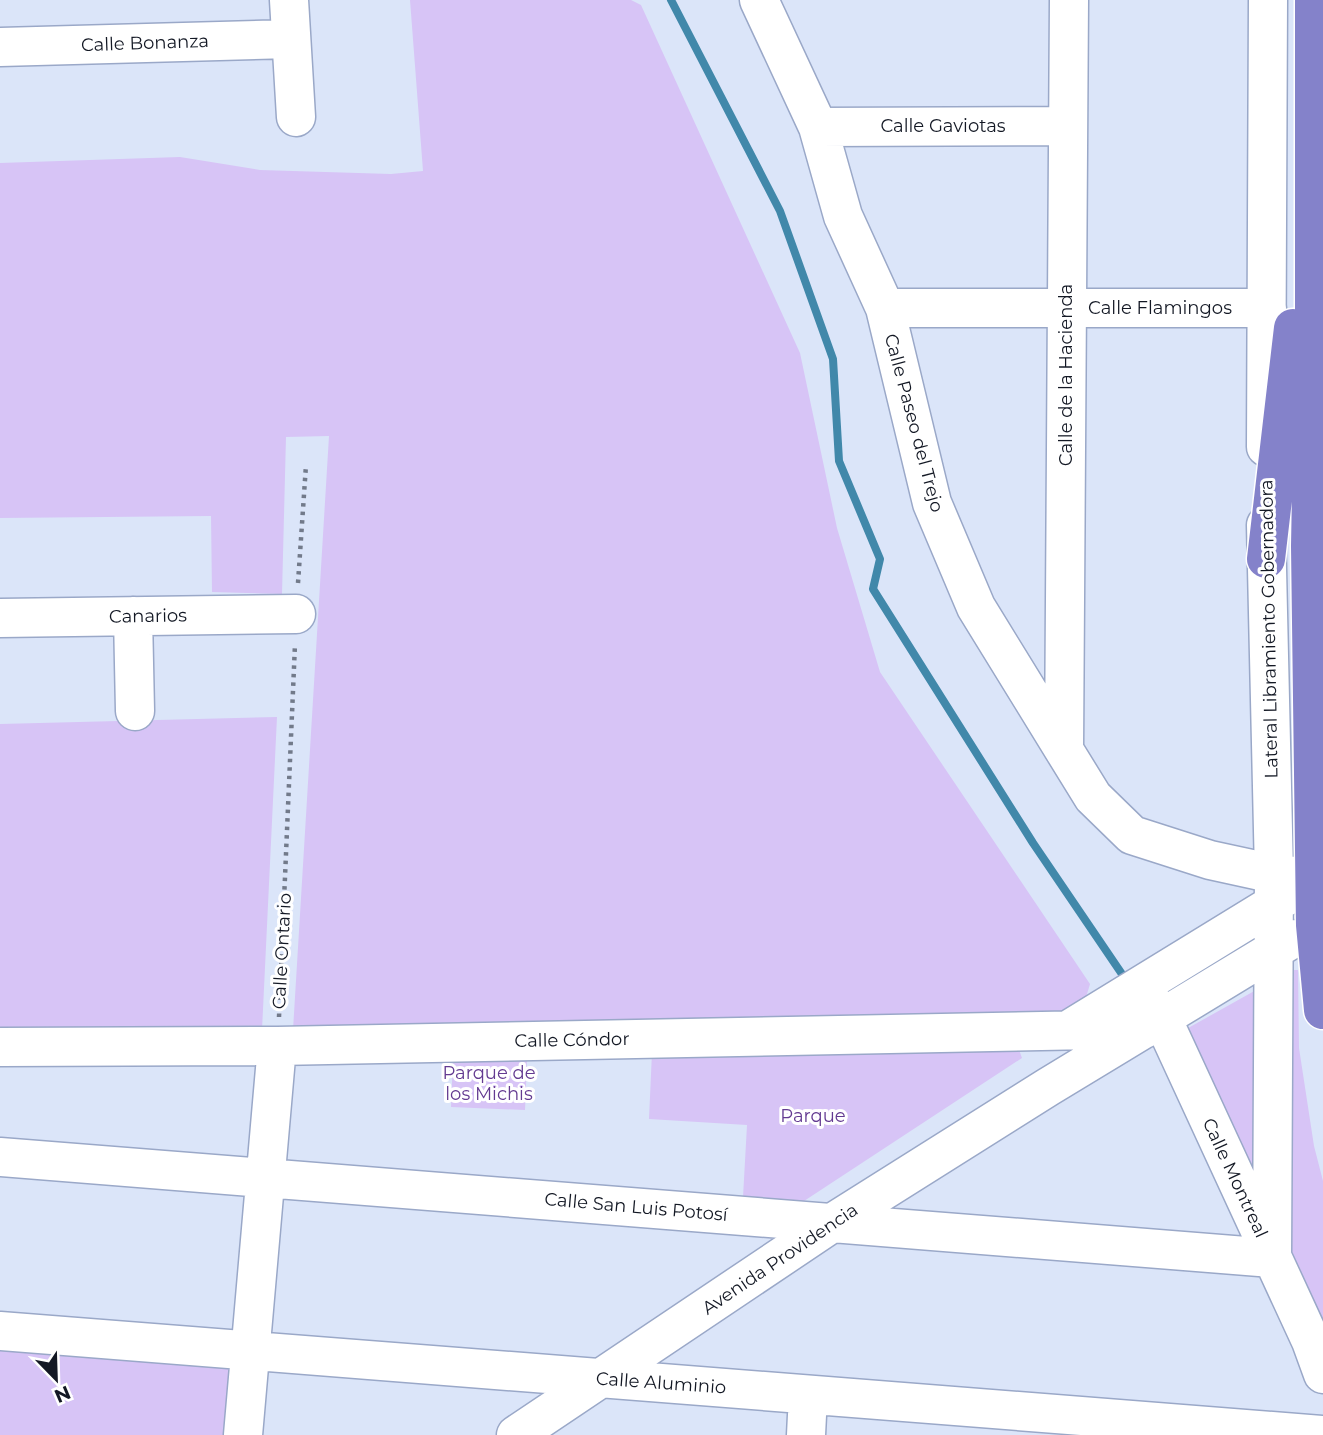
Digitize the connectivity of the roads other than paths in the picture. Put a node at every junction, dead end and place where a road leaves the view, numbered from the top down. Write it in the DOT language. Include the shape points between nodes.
graph roads {
  1 [pos="289,0"];
  2 [pos="759,0"];
  3 [pos="1069,0"];
  4 [pos="1268,0"];
  5 [pos="1314,0"];
  6 [pos="290,39"];
  7 [pos="0,47"];
  8 [pos="296,117"];
  9 [pos="1068,126"];
  10 [pos="818,127"];
  11 [pos="1314,145"];
  12 [pos="885,308"];
  13 [pos="1067,308"];
  14 [pos="1267,309"];
  15 [pos="1266,559"];
  16 [pos="296,614"];
  17 [pos="133,616"];
  18 [pos="0,618"];
  19 [pos="135,711"];
  20 [pos="1064,750"];
  21 [pos="1319,878"];
  22 [pos="1273,889"];
  23 [pos="1319,922"];
  24 [pos="1274,950"];
  25 [pos="1142,986"];
  26 [pos="1323,1010"];
  27 [pos="1153,1023"];
  28 [pos="1070,1030"];
  29 [pos="277,1046"];
  30 [pos="0,1047"];
  31 [pos="1048,1087"];
  32 [pos="0,1157"];
  33 [pos="266,1178"];
  34 [pos="832,1223"];
  35 [pos="1272,1258"];
  36 [pos="0,1331"];
  37 [pos="251,1351"];
  38 [pos="1323,1374"];
  39 [pos="602,1379"];
  40 [pos="808,1395"];
  41 [pos="243,1435"];
  42 [pos="516,1435"];
  43 [pos="806,1435"];
  44 [pos="1323,1435"];
  1 -- 6 [label="street"];
  2 -- 10 [label="street, Calle Paseo del Trejo"];
  3 -- 9 [label="street, Calle de la Hacienda"];
  4 -- 14 [label="street, Lateral Libramiento Gobernadora"];
  5 -- 11 [label="highway"];
  6 -- 7 [label="street, Calle Bonanza"];
  6 -- 8 [label="street"];
  9 -- 10 [label="street, Calle Gaviotas"];
  9 -- 13 [label="street, Calle de la Hacienda"];
  10 -- 12 [label="street, Calle Paseo del Trejo" via="843,216"];
  11 -- 15 [label="highway"];
  11 -- 21 [label="highway" via="1310,546"];
  12 -- 13 [label="street, Calle Flamingos"];
  12 -- 20 [label="street, Calle Paseo del Trejo" via="932,503 976,607"];
  13 -- 14 [label="street, Calle Flamingos"];
  13 -- 20 [label="street, Calle de la Hacienda"];
  14 -- 15 [label="street, Lateral Libramiento Gobernadora"];
  15 -- 22 [label="street, Lateral Libramiento Gobernadora"];
  16 -- 17 [label="street, Canarios"];
  17 -- 18 [label="street, Canarios"];
  17 -- 19 [label="street"];
  20 -- 22 [label="street, Calle Paseo del Trejo" via="1093,797 1132,835 1210,860"];
  21 -- 22 [label="street, Calle Paseo del Trejo"];
  21 -- 23 [label="highway"];
  22 -- 24 [label="street, Lateral Libramiento Gobernadora"];
  22 -- 25 [label="street"];
  23 -- 24 [label="street, Avenida Providencia"];
  23 -- 26 [label="highway"];
  24 -- 27 [label="street, Avenida Providencia"];
  24 -- 35 [label="street, Lateral Libramiento Gobernadora"];
  25 -- 27 [label="street, Calle Montreal"];
  25 -- 28 [label="street"];
  27 -- 28 [label="street, Calle Cóndor"];
  27 -- 31 [label="street, Avenida Providencia"];
  27 -- 35 [label="street, Calle Montreal"];
  28 -- 29 [label="street, Calle Cóndor"];
  28 -- 31 [label="street"];
  29 -- 30 [label="street, Calle Cóndor"];
  29 -- 33 [label="street"];
  31 -- 34 [label="street, Avenida Providencia"];
  32 -- 33 [label="street, Calle San Luis Potosí"];
  33 -- 34 [label="street, Calle San Luis Potosí"];
  33 -- 37 [label="street"];
  34 -- 35 [label="street, Calle San Luis Potosí"];
  34 -- 39 [label="street, Avenida Providencia"];
  35 -- 38 [label="street, Calle Montreal"];
  36 -- 37 [label="street, Calle Aluminio"];
  37 -- 39 [label="street, Calle Aluminio"];
  37 -- 41 [label="street"];
  39 -- 40 [label="street, Calle Aluminio"];
  39 -- 42 [label="street, Avenida Providencia"];
  40 -- 43 [label="street"];
  40 -- 44 [label="street, Calle Aluminio"];
}
